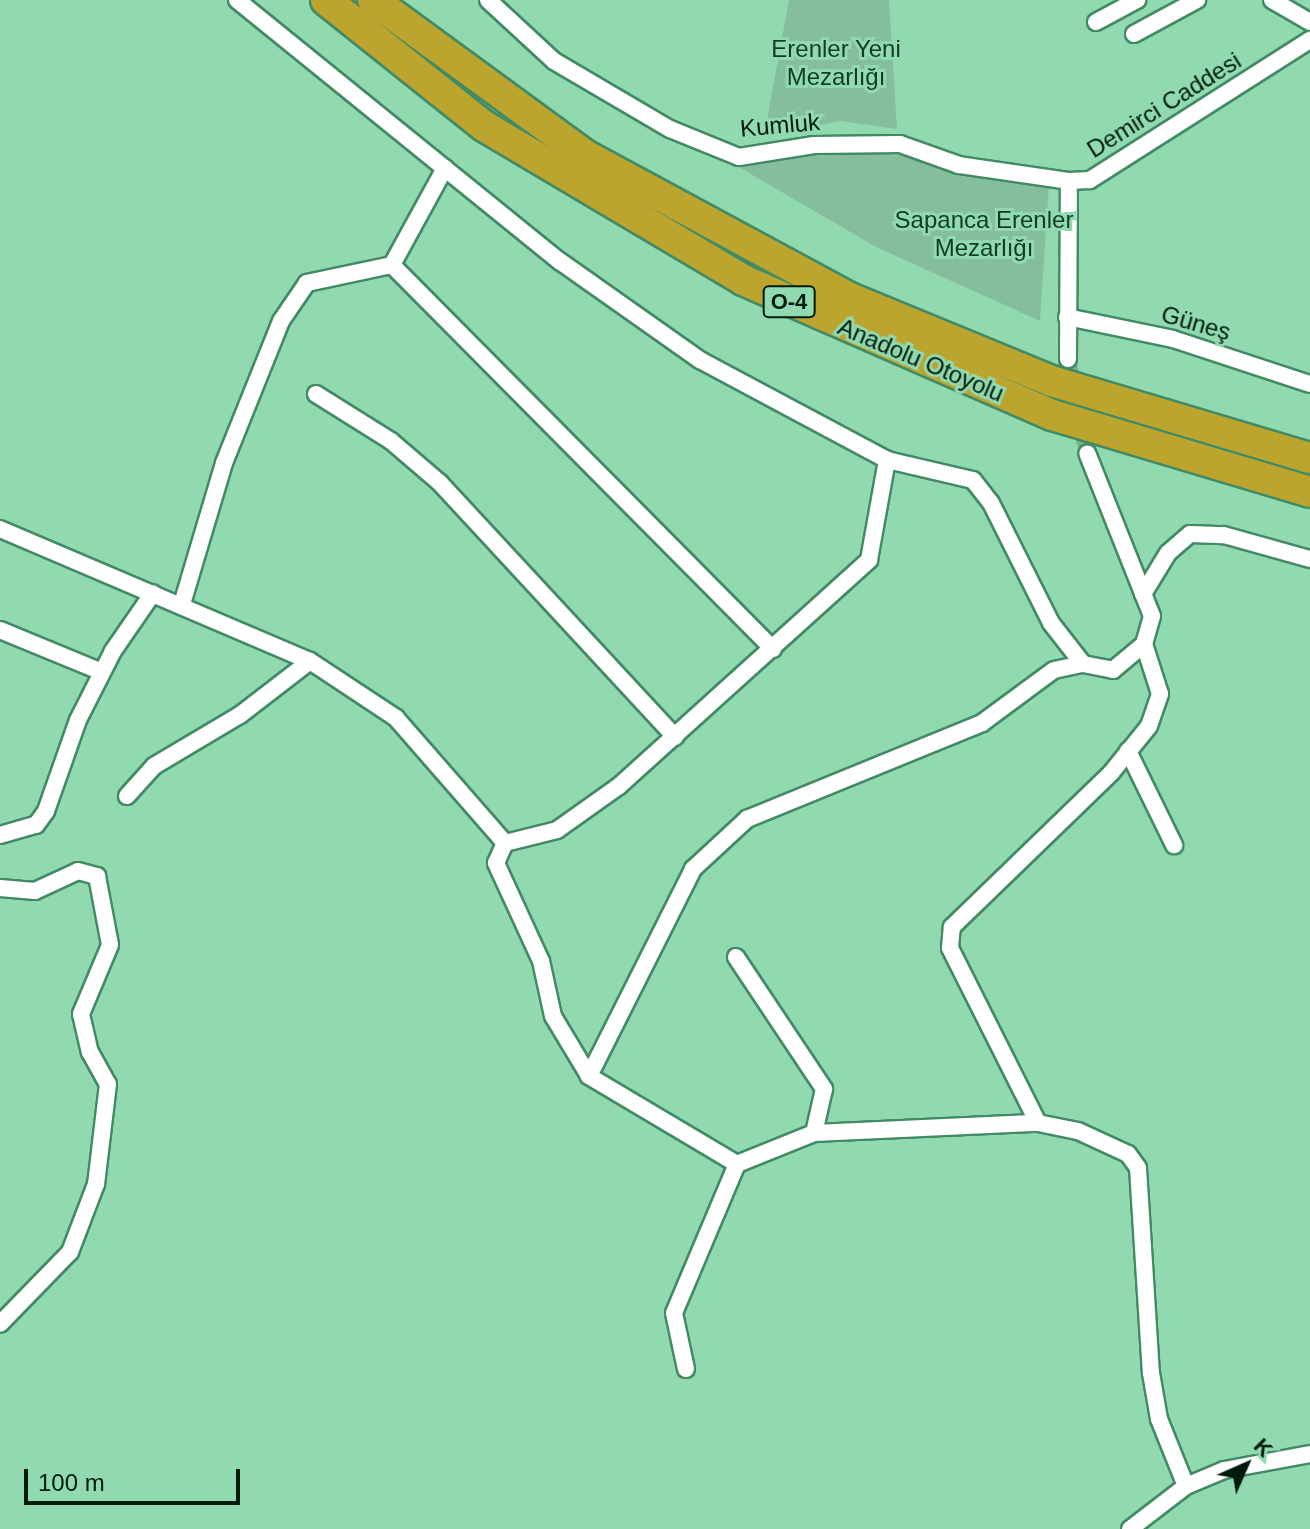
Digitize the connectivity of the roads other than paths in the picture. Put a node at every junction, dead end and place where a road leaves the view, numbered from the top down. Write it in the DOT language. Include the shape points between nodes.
graph roads {
  1 [pos="237,0"];
  2 [pos="326,0"];
  3 [pos="373,0"];
  4 [pos="488,0"];
  5 [pos="1137,0"];
  6 [pos="1197,0"];
  7 [pos="1272,0"];
  8 [pos="1096,22"];
  9 [pos="1310,22"];
  10 [pos="1134,34"];
  11 [pos="1310,40"];
  12 [pos="445,168"];
  13 [pos="1069,181"];
  14 [pos="392,265"];
  15 [pos="1067,317"];
  16 [pos="1068,359"];
  17 [pos="1310,384"];
  18 [pos="316,394"];
  19 [pos="1087,453"];
  20 [pos="1310,458"];
  21 [pos="887,460"];
  22 [pos="1310,492"];
  23 [pos="0,529"];
  24 [pos="1310,559"];
  25 [pos="153,593"];
  26 [pos="1143,594"];
  27 [pos="182,604"];
  28 [pos="0,630"];
  29 [pos="1144,644"];
  30 [pos="773,649"];
  31 [pos="310,661"];
  32 [pos="1083,664"];
  33 [pos="102,672"];
  34 [pos="675,737"];
  35 [pos="1128,751"];
  36 [pos="127,796"];
  37 [pos="0,835"];
  38 [pos="505,843"];
  39 [pos="1174,845"];
  40 [pos="0,888"];
  41 [pos="736,957"];
  42 [pos="589,1076"];
  43 [pos="1038,1123"];
  44 [pos="814,1133"];
  45 [pos="737,1164"];
  46 [pos="0,1324"];
  47 [pos="686,1369"];
  48 [pos="1310,1454"];
  49 [pos="1186,1486"];
  50 [pos="1130,1529"];
  1 -- 12 [label="street"];
  2 -- 22 [label="highway, Anadolu Otoyolu / O-4" via="484,126 743,280 1052,415"];
  3 -- 20 [label="highway, Anadolu Otoyolu / O-4" via="585,155 850,298 1051,381"];
  4 -- 13 [label="street, Kumluk" via="554,61 670,129 739,157 814,145 900,144 959,165"];
  5 -- 8 [label="street"];
  6 -- 10 [label="street"];
  7 -- 9 [label="street"];
  11 -- 13 [label="street, Demirci Caddesi" via="1090,180"];
  12 -- 14 [label="street"];
  12 -- 21 [label="street" via="561,262 700,360"];
  13 -- 15 [label="street, Demirci Caddesi"];
  14 -- 27 [label="street" via="307,283 281,321 224,463"];
  14 -- 30 [label="street"];
  15 -- 16 [label="street, Demirci Caddesi"];
  15 -- 17 [label="street, Güneş" via="1173,339"];
  18 -- 34 [label="street" via="391,441 440,483"];
  19 -- 26 [label="street"];
  21 -- 30 [label="street" via="869,560"];
  21 -- 32 [label="street" via="973,480 991,503 1051,623"];
  23 -- 25 [label="street"];
  24 -- 26 [label="street" via="1224,535 1190,534 1168,553"];
  25 -- 27 [label="street"];
  25 -- 33 [label="street"];
  26 -- 29 [label="street" via="1152,616"];
  27 -- 31 [label="street"];
  28 -- 33 [label="street"];
  29 -- 32 [label="street" via="1113,670"];
  29 -- 35 [label="street" via="1160,694 1149,726"];
  30 -- 34 [label="street"];
  31 -- 36 [label="street" via="240,715 154,766"];
  31 -- 38 [label="street" via="396,718"];
  32 -- 42 [label="street" via="1054,670 982,723 747,819 693,869"];
  33 -- 37 [label="street" via="46,811 36,825"];
  34 -- 38 [label="street" via="557,830"];
  35 -- 39 [label="street"];
  35 -- 43 [label="street" via="952,927 950,948"];
  38 -- 42 [label="street" via="496,863 541,961 553,1016"];
  40 -- 46 [label="street" via="35,891 78,871 97,876 110,945 81,1014 90,1052 108,1084 96,1184 70,1252"];
  41 -- 44 [label="street" via="824,1089"];
  42 -- 45 [label="street"];
  43 -- 44 [label="street"];
  43 -- 49 [label="street" via="1078,1131 1128,1154 1138,1168 1151,1373 1159,1419"];
  44 -- 45 [label="street"];
  45 -- 47 [label="street" via="674,1313"];
  48 -- 49 [label="street" via="1224,1470"];
  49 -- 50 [label="street"];
}
